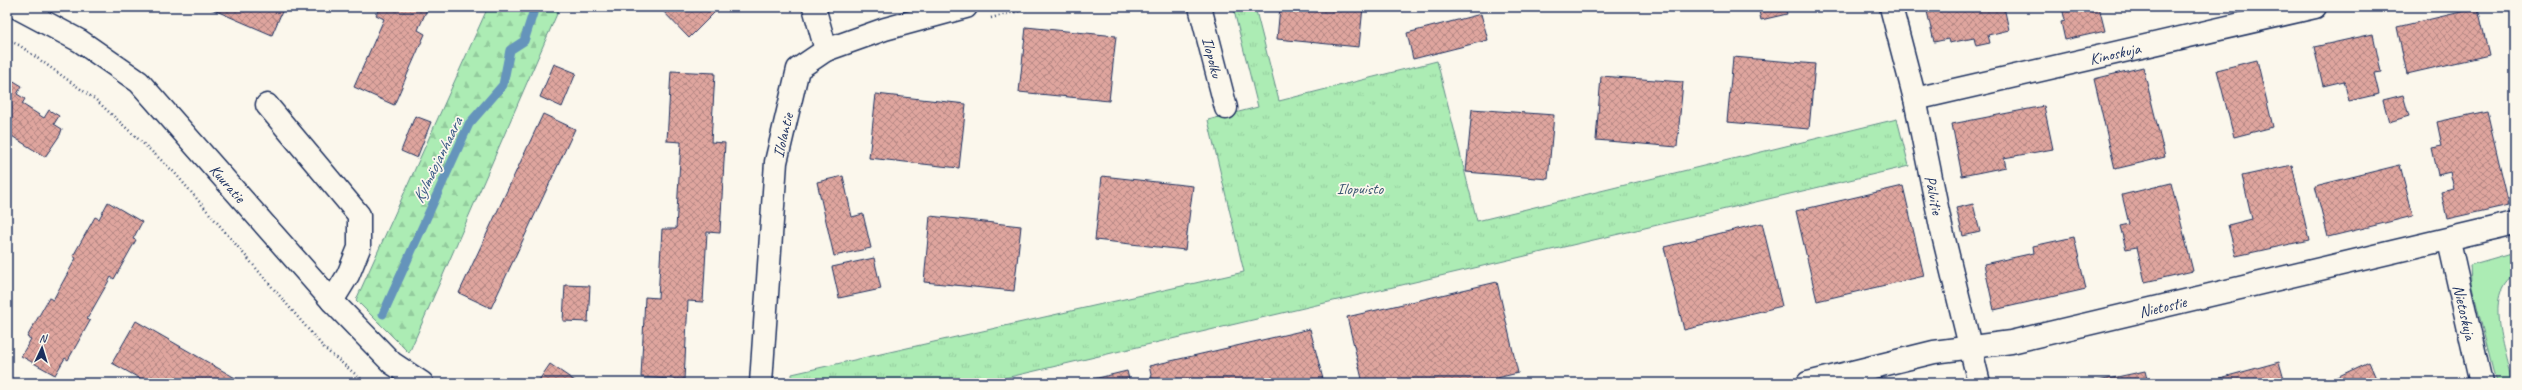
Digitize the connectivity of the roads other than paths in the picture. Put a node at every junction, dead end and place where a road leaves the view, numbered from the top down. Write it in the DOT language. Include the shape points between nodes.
graph roads {
  1 [pos="16,7"];
  2 [pos="814,7"];
  3 [pos="966,7"];
  4 [pos="1200,7"];
  5 [pos="1891,7"];
  6 [pos="2314,7"];
  7 [pos="826,50"];
  8 [pos="1915,99"];
  9 [pos="267,105"];
  10 [pos="1226,108"];
  11 [pos="2515,223"];
  12 [pos="2449,240"];
  13 [pos="332,301"];
  14 [pos="1971,346"];
  15 [pos="422,383"];
  16 [pos="761,383"];
  17 [pos="1808,383"];
  18 [pos="1979,383"];
  19 [pos="2482,383"];
  1 -- 13 [label="street, Kuuratie" via="80,41 139,82"];
  2 -- 7 [label="street"];
  3 -- 7 [label="street, Ilolantie" via="885,29"];
  4 -- 10 [label="street, Ilopolku"];
  5 -- 8 [label="street, Pälvitie"];
  6 -- 8 [label="street, Kinoskuja"];
  7 -- 16 [label="street, Ilolantie" via="798,69 776,162"];
  8 -- 14 [label="street, Pälvitie" via="1941,227"];
  9 -- 13 [label="street" via="359,215 358,248 348,275"];
  11 -- 12 [label="street, Nietostie"];
  12 -- 14 [label="street, Nietostie" via="2011,342"];
  12 -- 19 [label="street, Nietoskuja"];
  13 -- 15 [label="street, Kuuratie" via="392,363"];
  14 -- 17 [label="street, Nietostie" via="1934,352"];
  14 -- 18 [label="street, Pälvitie"];
}
